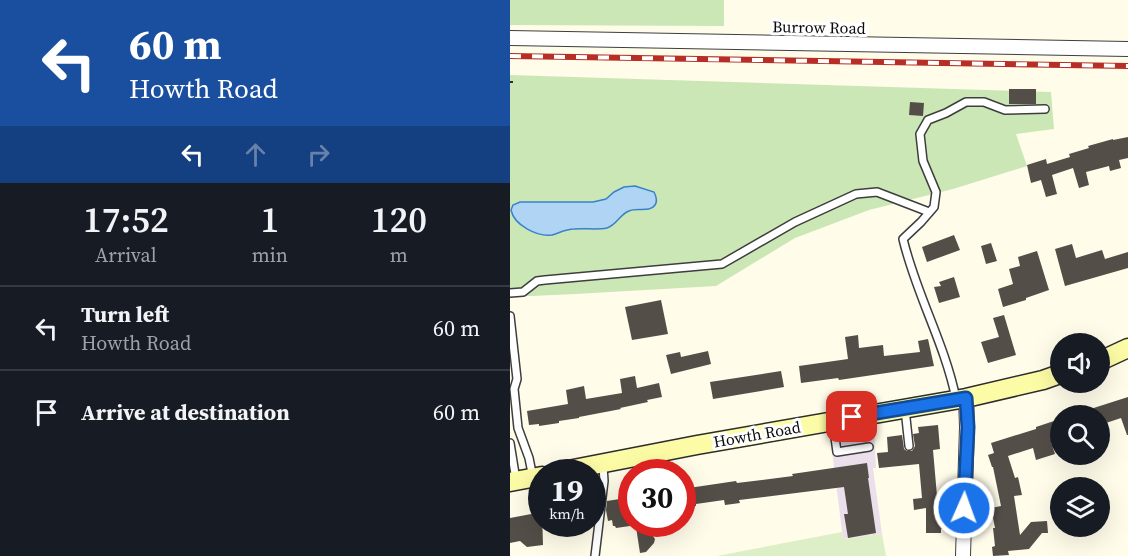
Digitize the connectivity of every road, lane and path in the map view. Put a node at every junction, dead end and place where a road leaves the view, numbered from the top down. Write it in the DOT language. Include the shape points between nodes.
graph roads {
  1 [pos="510,38"];
  2 [pos="1128,49"];
  3 [pos="1045,109"];
  4 [pos="929,212"];
  5 [pos="510,293"];
  6 [pos="510,316"];
  7 [pos="1128,348"];
  8 [pos="1110,356"];
  9 [pos="1050,378"];
  10 [pos="961,398"];
  11 [pos="905,409"];
  12 [pos="833,420"];
  13 [pos="510,443"];
  14 [pos="909,446"];
  15 [pos="868,447"];
  16 [pos="606,462"];
  17 [pos="525,479"];
  18 [pos="597,537"];
  19 [pos="595,556"];
  20 [pos="963,556"];
  1 -- 2 [label="street, Burrow Road"];
  3 -- 4 [label="lane" via="1005,110 984,102 966,102 928,120 920,134 923,161 936,192 934,207"];
  4 -- 5 [label="lane" via="877,192 856,194 795,222 722,264 537,281 523,292"];
  4 -- 10 [label="lane" via="903,239 908,263"];
  6 -- 17 [label="lane" via="518,428 529,458"];
  7 -- 8 [label="main road"];
  9 -- 10 [label="main road, Howth Road"];
  10 -- 11 [label="main road, Howth Road"];
  10 -- 20 [label="street" via="968,427"];
  11 -- 12 [label="main road, Howth Road"];
  11 -- 14 [label="lane"];
  12 -- 15 [label="lane" via="837,452"];
  12 -- 16 [label="main road, Howth Road"];
  13 -- 17 [label="lane"];
  18 -- 19 [label="lane"];
}
